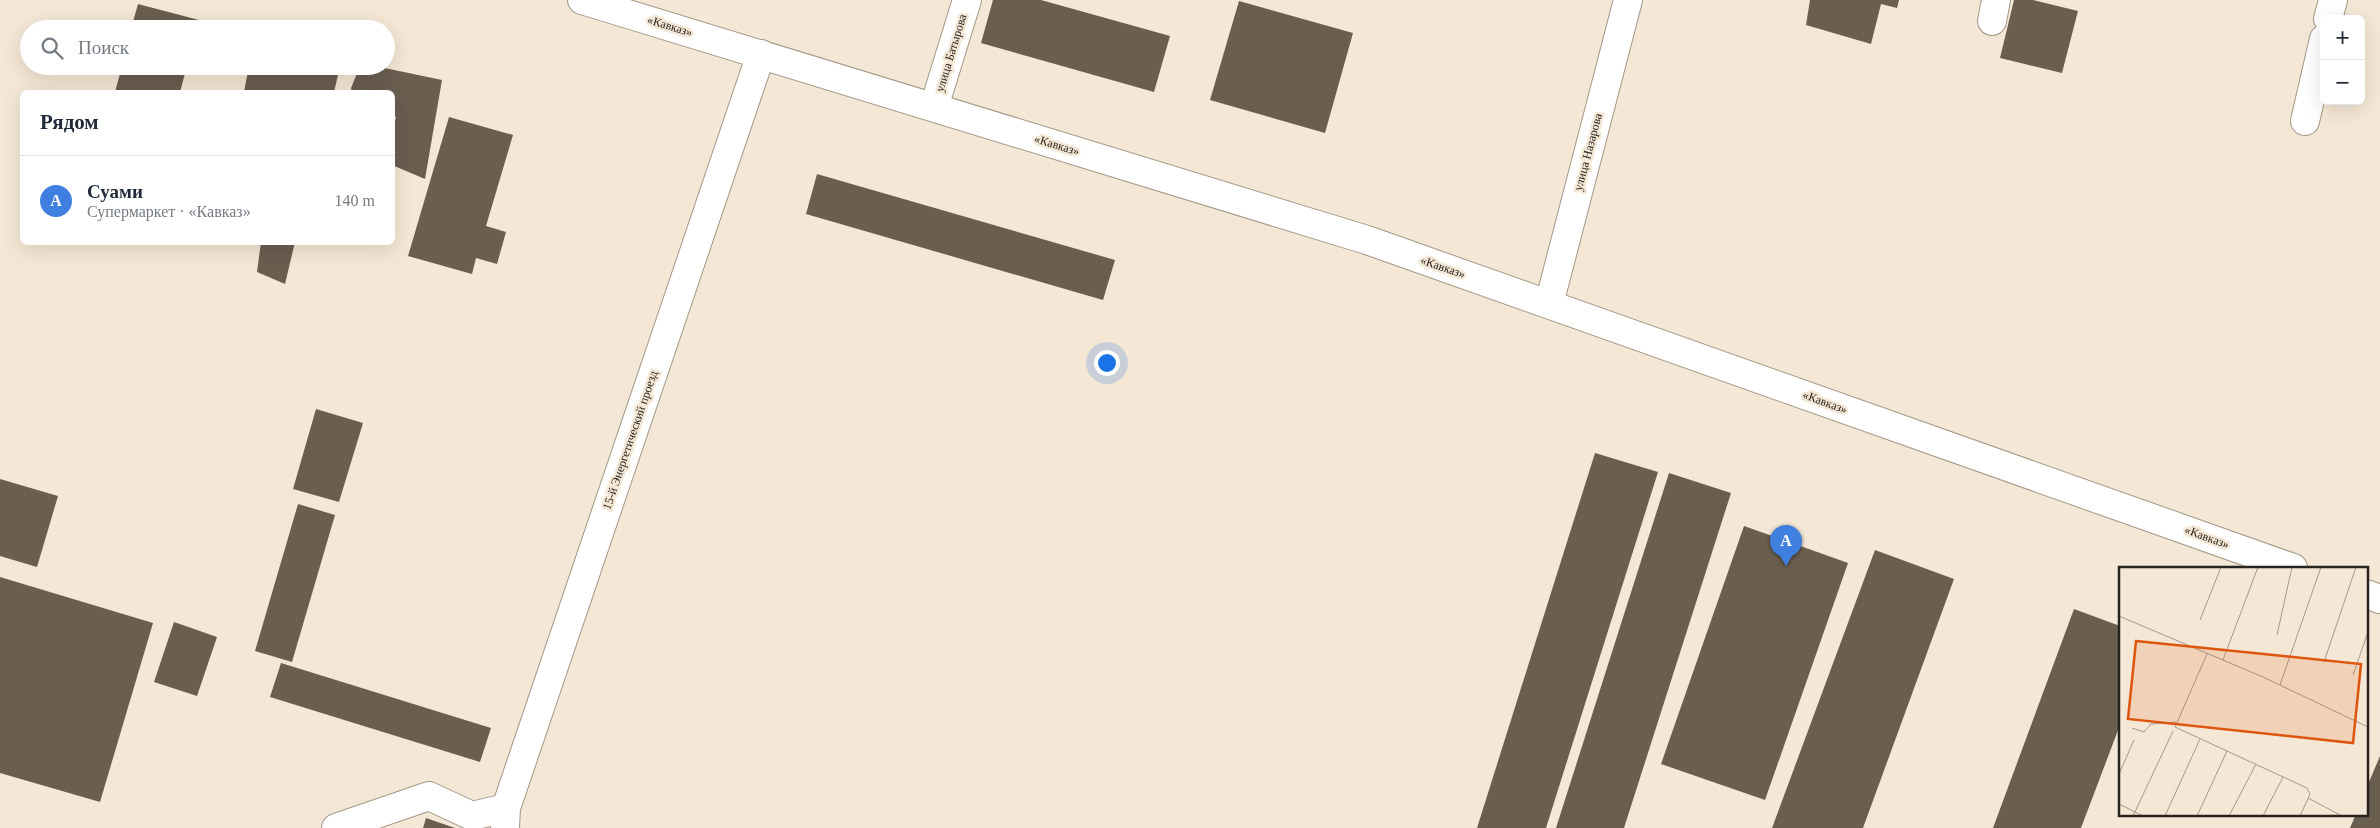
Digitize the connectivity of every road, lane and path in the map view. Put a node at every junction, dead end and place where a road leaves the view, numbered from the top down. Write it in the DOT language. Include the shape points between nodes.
graph roads {
  1 [pos="582,0"];
  2 [pos="967,0"];
  3 [pos="1628,0"];
  4 [pos="2333,0"];
  5 [pos="2329,15"];
  6 [pos="761,54"];
  7 [pos="2320,56"];
  8 [pos="934,107"];
  9 [pos="2305,121"];
  10 [pos="1549,304"];
  11 [pos="2290,567"];
  12 [pos="2368,595"];
  13 [pos="2380,599"];
  14 [pos="505,818"];
  15 [pos="336,828"];
  1 -- 6 [label="main road, «Кавказ»"];
  2 -- 8 [label="main road, улица Батырова"];
  3 -- 10 [label="main road, улица Назарова"];
  4 -- 5 [label="main road"];
  6 -- 8 [label="main road, «Кавказ»"];
  6 -- 14 [label="main road, 15-й Энергетический проезд"];
  7 -- 9 [label="main road"];
  8 -- 10 [label="main road, «Кавказ»" via="1367,240"];
  10 -- 11 [label="main road, «Кавказ»"];
  12 -- 13 [label="main road"];
  14 -- 15 [label="main road" via="472,816 429,796"];
}
